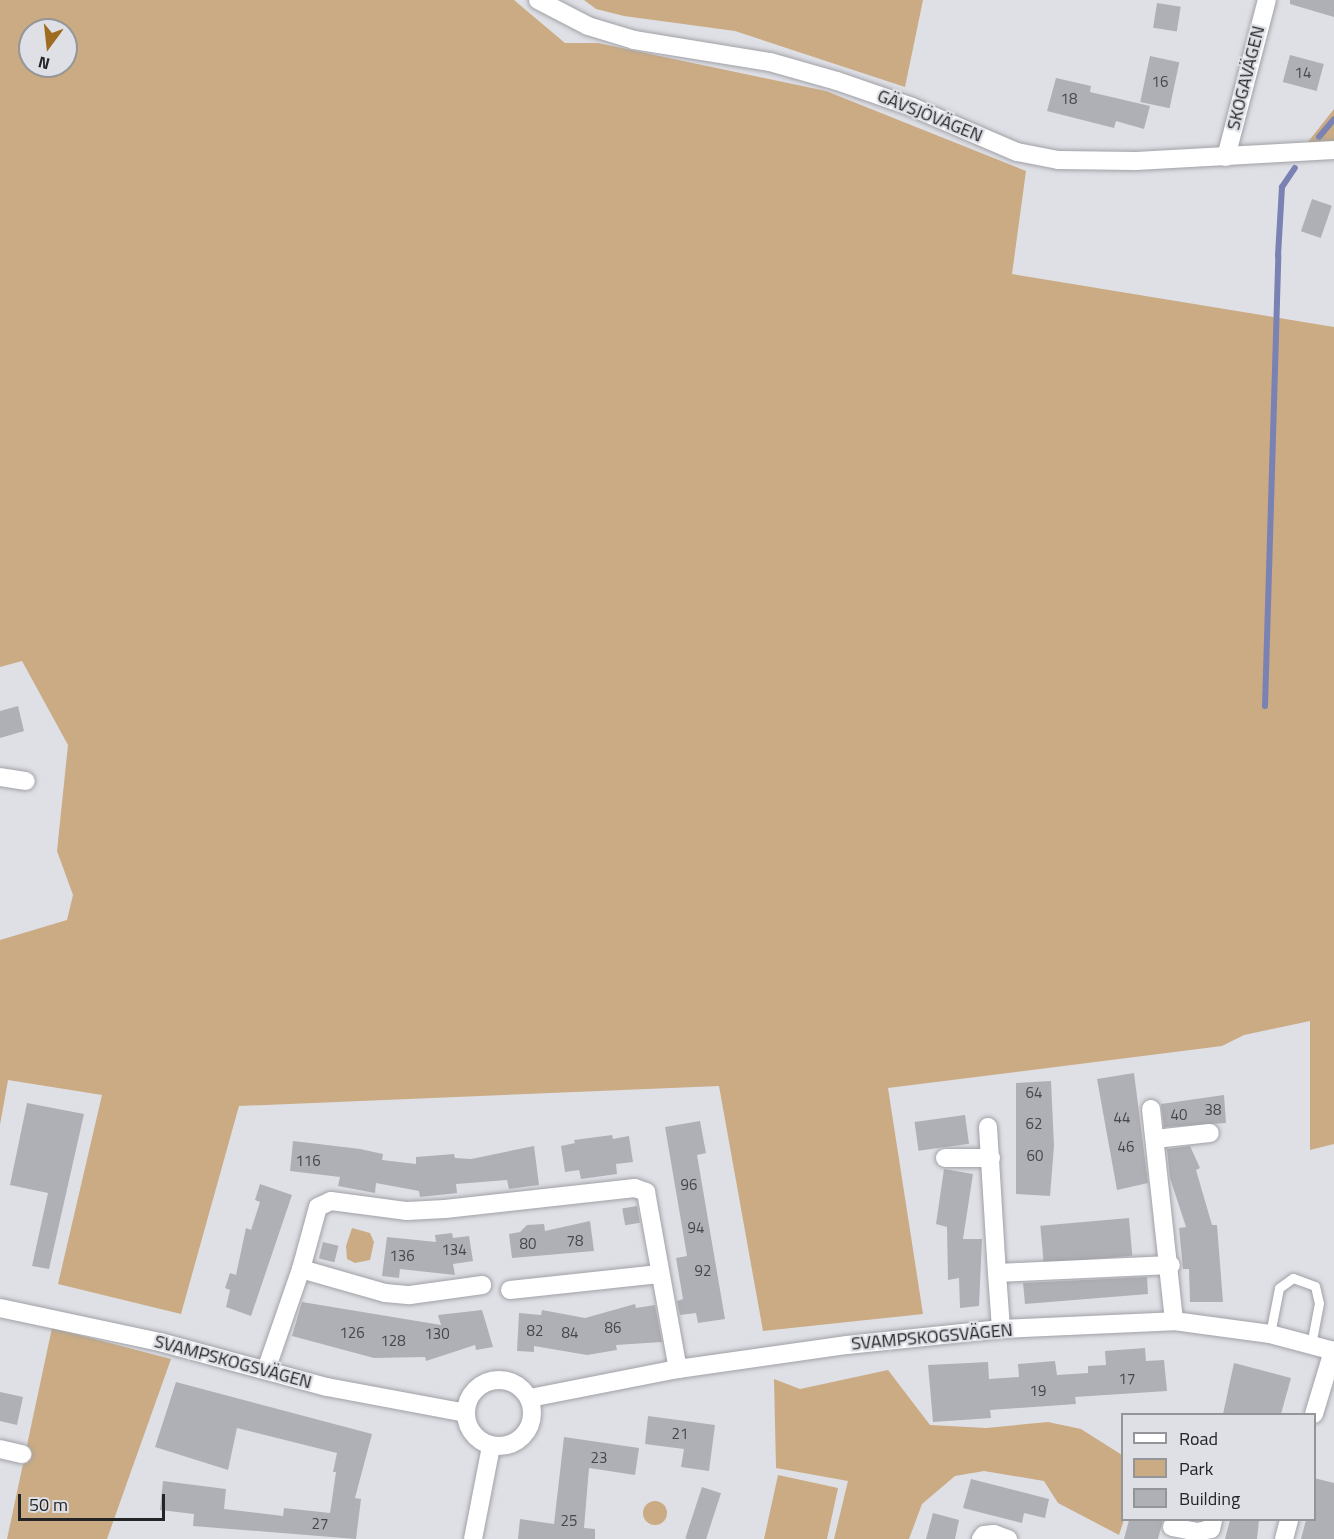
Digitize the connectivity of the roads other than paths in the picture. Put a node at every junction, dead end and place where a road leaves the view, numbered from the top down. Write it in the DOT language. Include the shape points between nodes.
graph roads {
  1 [pos="538,0"];
  2 [pos="1267,0"];
  3 [pos="1334,150"];
  4 [pos="1226,157"];
  5 [pos="0,777"];
  6 [pos="26,781"];
  7 [pos="1151,1109"];
  8 [pos="988,1127"];
  9 [pos="1210,1133"];
  10 [pos="1155,1139"];
  11 [pos="945,1158"];
  12 [pos="991,1158"];
  13 [pos="1171,1265"];
  14 [pos="301,1269"];
  15 [pos="997,1273"];
  16 [pos="659,1274"];
  17 [pos="482,1285"];
  18 [pos="510,1290"];
  19 [pos="0,1308"];
  20 [pos="1174,1321"];
  21 [pos="1001,1329"];
  22 [pos="1270,1334"];
  23 [pos="1311,1345"];
  24 [pos="1333,1351"];
  25 [pos="678,1369"];
  26 [pos="266,1370"];
  27 [pos="530,1398"];
  28 [pos="466,1413"];
  29 [pos="1314,1413"];
  30 [pos="491,1446"];
  31 [pos="0,1449"];
  32 [pos="22,1454"];
  33 [pos="1214,1521"];
  34 [pos="1289,1521"];
  35 [pos="1172,1528"];
  36 [pos="472,1539"];
  37 [pos="981,1539"];
  38 [pos="1008,1539"];
  39 [pos="1284,1539"];
  1 -- 4 [label="street, GÄVSJÖVÄGEN" via="588,26 634,40 770,62 837,81 912,107 1017,152 1058,160"];
  2 -- 4 [label="street, SKOGAVÄGEN"];
  3 -- 4 [label="street, GÄVSJÖVÄGEN"];
  5 -- 6 [label="street"];
  7 -- 10 [label="street"];
  8 -- 12 [label="street"];
  9 -- 10 [label="street"];
  10 -- 13 [label="street"];
  11 -- 12 [label="street"];
  12 -- 15 [label="street"];
  13 -- 15 [label="street"];
  13 -- 20 [label="street"];
  14 -- 16 [label="street" via="318,1207 331,1201 407,1211 635,1188 645,1192"];
  14 -- 17 [label="street" via="385,1293 410,1295"];
  14 -- 26 [label="street"];
  15 -- 21 [label="street"];
  16 -- 18 [label="street"];
  16 -- 25 [label="street"];
  19 -- 26 [label="street, SVAMPSKOGSVÄGEN" via="160,1342"];
  20 -- 21 [label="street, SVAMPSKOGSVÄGEN"];
  20 -- 22 [label="street, SVAMPSKOGSVÄGEN"];
  21 -- 25 [label="street, SVAMPSKOGSVÄGEN" via="847,1345"];
  22 -- 23 [label="street, SVAMPSKOGSVÄGEN"];
  22 -- 23 [label="lane" via="1279,1288 1293,1278 1315,1286 1319,1303"];
  23 -- 24 [label="street, SVAMPSKOGSVÄGEN"];
  24 -- 29 [label="street"];
  25 -- 27 [label="street, SVAMPSKOGSVÄGEN"];
  26 -- 28 [label="street, SVAMPSKOGSVÄGEN" via="339,1389"];
  27 -- 28 [label="street" via="511,1382 488,1382 476,1389"];
  27 -- 30 [label="street" via="533,1417 522,1438 502,1447"];
  28 -- 30 [label="street" via="471,1432"];
  30 -- 36 [label="street"];
  31 -- 32 [label="street"];
  33 -- 35 [label="street" via="1211,1530"];
  34 -- 39 [label="street"];
  37 -- 38 [label="street" via="984,1534 994,1534"];
}
